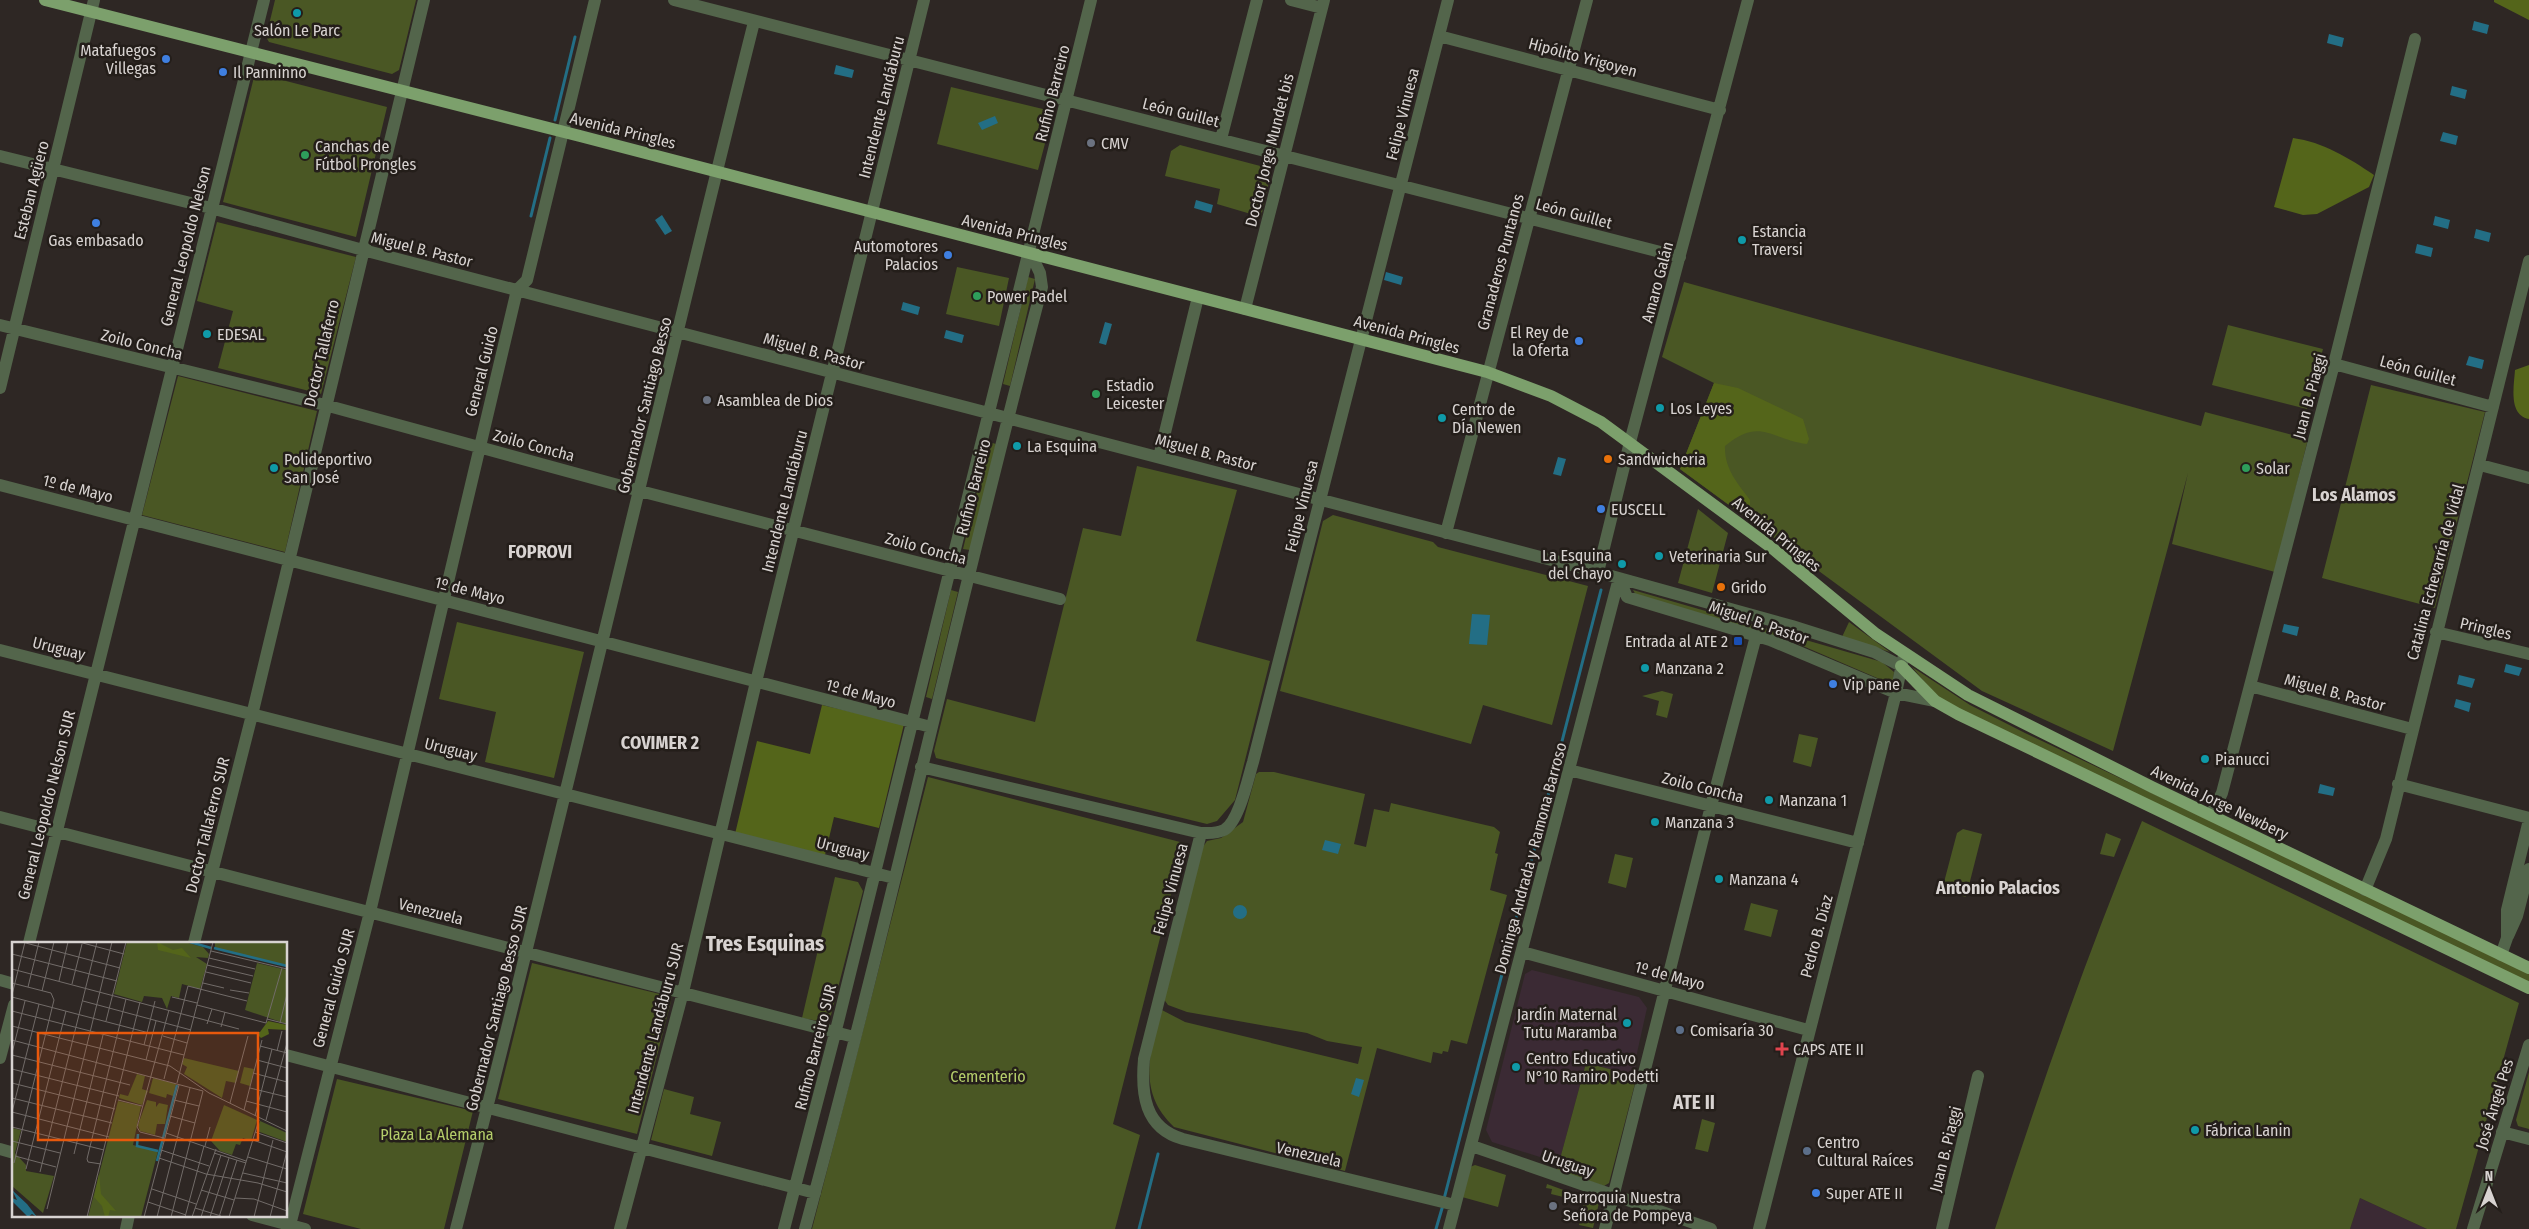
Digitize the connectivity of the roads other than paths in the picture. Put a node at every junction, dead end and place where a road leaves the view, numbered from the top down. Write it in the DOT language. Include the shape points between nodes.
graph roads {
  1 [pos="45,0"];
  2 [pos="264,0"];
  3 [pos="424,0"];
  4 [pos="595,0"];
  5 [pos="674,0"];
  6 [pos="924,0"];
  7 [pos="1091,0"];
  8 [pos="1256,0"];
  9 [pos="1291,0"];
  10 [pos="1448,0"];
  11 [pos="1587,0"];
  12 [pos="1748,0"];
  13 [pos="1323,4"];
  14 [pos="93,6"];
  15 [pos="754,22"];
  16 [pos="1439,36"];
  17 [pos="2415,39"];
  18 [pos="251,52"];
  19 [pos="909,61"];
  20 [pos="1568,70"];
  21 [pos="403,90"];
  22 [pos="1067,101"];
  23 [pos="1720,110"];
  24 [pos="563,132"];
  25 [pos="1221,139"];
  26 [pos="0,156"];
  27 [pos="1284,156"];
  28 [pos="53,170"];
  29 [pos="717,171"];
  30 [pos="1401,186"];
  31 [pos="211,208"];
  32 [pos="872,212"];
  33 [pos="1528,218"];
  34 [pos="362,250"];
  35 [pos="1030,252"];
  36 [pos="1680,258"];
  37 [pos="2529,261"];
  38 [pos="517,290"];
  39 [pos="1198,297"];
  40 [pos="2523,307"];
  41 [pos="1245,309"];
  42 [pos="0,325"];
  43 [pos="14,329"];
  44 [pos="678,331"];
  45 [pos="1360,339"];
  46 [pos="2334,364"];
  47 [pos="172,368"];
  48 [pos="832,372"];
  49 [pos="1487,372"];
  50 [pos="0,388"];
  51 [pos="325,405"];
  52 [pos="2493,407"];
  53 [pos="990,414"];
  54 [pos="1007,417"];
  55 [pos="1630,442"];
  56 [pos="480,448"];
  57 [pos="1159,457"];
  58 [pos="2480,465"];
  59 [pos="2529,478"];
  60 [pos="0,485"];
  61 [pos="640,491"];
  62 [pos="1320,499"];
  63 [pos="134,519"];
  64 [pos="794,531"];
  65 [pos="1446,533"];
  66 [pos="288,559"];
  67 [pos="950,571"];
  68 [pos="1598,572"];
  69 [pos="968,576"];
  70 [pos="1619,578"];
  71 [pos="1060,599"];
  72 [pos="444,600"];
  73 [pos="2436,632"];
  74 [pos="1756,636"];
  75 [pos="602,641"];
  76 [pos="0,650"];
  77 [pos="1904,652"];
  78 [pos="2529,654"];
  79 [pos="1901,666"];
  80 [pos="94,674"];
  81 [pos="756,682"];
  82 [pos="2250,686"];
  83 [pos="1896,693"];
  84 [pos="1936,701"];
  85 [pos="252,715"];
  86 [pos="912,724"];
  87 [pos="931,728"];
  88 [pos="2412,729"];
  89 [pos="407,754"];
  90 [pos="921,767"];
  91 [pos="1569,770"];
  92 [pos="2398,784"];
  93 [pos="564,794"];
  94 [pos="1711,806"];
  95 [pos="2211,815"];
  96 [pos="0,817"];
  97 [pos="2529,819"];
  98 [pos="56,831"];
  99 [pos="1201,833"];
  100 [pos="720,834"];
  101 [pos="1858,843"];
  102 [pos="2529,869"];
  103 [pos="212,871"];
  104 [pos="875,873"];
  105 [pos="894,878"];
  106 [pos="2365,890"];
  107 [pos="370,912"];
  108 [pos="2507,938"];
  109 [pos="29,942"];
  110 [pos="194,942"];
  111 [pos="527,952"];
  112 [pos="1522,952"];
  113 [pos="2501,955"];
  114 [pos="2529,968"];
  115 [pos="2529,988"];
  116 [pos="1666,990"];
  117 [pos="683,992"];
  118 [pos="12,1013"];
  119 [pos="1808,1030"];
  120 [pos="836,1032"];
  121 [pos="854,1037"];
  122 [pos="2529,1045"];
  123 [pos="288,1056"];
  124 [pos="0,1058"];
  125 [pos="329,1066"];
  126 [pos="1978,1076"];
  127 [pos="488,1107"];
  128 [pos="2502,1132"];
  129 [pos="1176,1137"];
  130 [pos="2529,1139"];
  131 [pos="1472,1146"];
  132 [pos="641,1147"];
  133 [pos="795,1187"];
  134 [pos="815,1192"];
  135 [pos="1614,1196"];
  136 [pos="1455,1205"];
  137 [pos="130,1216"];
  138 [pos="255,1216"];
  139 [pos="289,1227"];
  140 [pos="126,1229"];
  141 [pos="305,1229"];
  142 [pos="456,1229"];
  143 [pos="620,1229"];
  144 [pos="784,1229"];
  145 [pos="805,1229"];
  146 [pos="1449,1229"];
  147 [pos="1605,1229"];
  148 [pos="1711,1229"];
  149 [pos="1759,1229"];
  150 [pos="1942,1229"];
  151 [pos="2473,1229"];
  1 -- 14 [label="main road, Avenida Pringles"];
  2 -- 18 [label="street, General Leopoldo Nelson"];
  3 -- 21 [label="street, Doctor Tallaferro"];
  4 -- 24 [label="street, General Guido"];
  5 -- 15 [label="street, León Guillet"];
  6 -- 19 [label="street, Intendente Landáburu"];
  7 -- 22 [label="street, Rufino Barreiro"];
  8 -- 25 [label="street"];
  9 -- 13 [label="street"];
  10 -- 16 [label="street, Felipe Vinuesa"];
  11 -- 20 [label="street, Granaderos Puntanos"];
  12 -- 23 [label="street, Amaro Galán"];
  13 -- 27 [label="street, Doctor Jorge Mundet bis"];
  14 -- 18 [label="main road, Avenida Pringles"];
  14 -- 28 [label="street, Esteban Agüero"];
  15 -- 19 [label="street, León Guillet"];
  15 -- 29 [label="street, Gobernador Santiago Besso"];
  16 -- 20 [label="street, Hipólito Yrigoyen"];
  16 -- 30 [label="street, Felipe Vinuesa"];
  17 -- 46 [label="street, Juan B. Piaggi"];
  18 -- 21 [label="main road, Avenida Pringles"];
  18 -- 31 [label="street, General Leopoldo Nelson"];
  19 -- 22 [label="street, León Guillet"];
  19 -- 32 [label="street, Intendente Landáburu"];
  20 -- 23 [label="street, Hipólito Yrigoyen"];
  20 -- 33 [label="street, Granaderos Puntanos"];
  21 -- 24 [label="main road, Avenida Pringles"];
  21 -- 34 [label="street, Doctor Tallaferro"];
  22 -- 25 [label="street, León Guillet"];
  22 -- 35 [label="street, Rufino Barreiro"];
  23 -- 36 [label="street, Amaro Galán"];
  24 -- 29 [label="main road, Avenida Pringles"];
  24 -- 38 [label="street, General Guido" via="527,280"];
  25 -- 27 [label="street, León Guillet"];
  26 -- 28 [label="street, Miguel B. Pastor"];
  27 -- 30 [label="street, León Guillet"];
  27 -- 41 [label="street, Doctor Jorge Mundet bis"];
  28 -- 31 [label="street, Miguel B. Pastor"];
  28 -- 43 [label="street, Esteban Agüero"];
  29 -- 32 [label="main road, Avenida Pringles"];
  29 -- 44 [label="street, Gobernador Santiago Besso"];
  30 -- 33 [label="street, León Guillet"];
  30 -- 45 [label="street, Felipe Vinuesa"];
  31 -- 34 [label="street, Miguel B. Pastor"];
  31 -- 47 [label="street, General Leopoldo Nelson"];
  32 -- 35 [label="main road, Avenida Pringles"];
  32 -- 48 [label="street, Intendente Landáburu"];
  33 -- 36 [label="street, León Guillet"];
  33 -- 49 [label="street, Granaderos Puntanos"];
  34 -- 38 [label="street, Miguel B. Pastor"];
  34 -- 51 [label="street, Doctor Tallaferro"];
  35 -- 39 [label="main road, Avenida Pringles"];
  35 -- 53 [label="street, Rufino Barreiro"];
  35 -- 54 [label="street, Rufino Barreiro" via="1040,273 1042,287"];
  36 -- 55 [label="street, Amaro Galán"];
  37 -- 40 [label="street, Catalina Echevarría de Vidal"];
  38 -- 44 [label="street, Miguel B. Pastor"];
  38 -- 56 [label="street, General Guido"];
  39 -- 41 [label="main road, Avenida Pringles"];
  39 -- 57 [label="street"];
  40 -- 52 [label="street, Catalina Echevarría de Vidal"];
  41 -- 45 [label="main road, Avenida Pringles"];
  42 -- 43 [label="street, Zoilo Concha"];
  43 -- 47 [label="street, Zoilo Concha"];
  43 -- 50 [label="street, Esteban Agüero"];
  44 -- 48 [label="street, Miguel B. Pastor"];
  44 -- 61 [label="street, Gobernador Santiago Besso"];
  45 -- 49 [label="main road, Avenida Pringles"];
  45 -- 62 [label="street, Felipe Vinuesa"];
  46 -- 52 [label="street, León Guillet"];
  46 -- 82 [label="street, Juan B. Piaggi"];
  47 -- 51 [label="street, Zoilo Concha"];
  47 -- 63 [label="street, General Leopoldo Nelson"];
  48 -- 53 [label="street, Miguel B. Pastor"];
  48 -- 64 [label="street, Intendente Landáburu"];
  49 -- 55 [label="main road, Avenida Pringles" via="1574,407"];
  49 -- 65 [label="street, Granaderos Puntanos"];
  51 -- 56 [label="street, Zoilo Concha"];
  51 -- 66 [label="street, Doctor Tallaferro"];
  52 -- 58 [label="street, Catalina Echevarría de Vidal"];
  53 -- 54 [label="street, Miguel B. Pastor"];
  53 -- 67 [label="street, Rufino Barreiro"];
  54 -- 57 [label="street, Miguel B. Pastor"];
  54 -- 69 [label="street, Rufino Barreiro"];
  55 -- 68 [label="street, Amaro Galán"];
  55 -- 77 [label="main road, Avenida Pringles" via="1772,548 1876,634"];
  56 -- 61 [label="street, Zoilo Concha"];
  56 -- 72 [label="street, General Guido"];
  57 -- 62 [label="street, Miguel B. Pastor"];
  58 -- 59 [label="street"];
  58 -- 73 [label="street, Catalina Echevarría de Vidal"];
  60 -- 63 [label="street, 1º de Mayo"];
  61 -- 64 [label="street, Zoilo Concha"];
  61 -- 75 [label="street, Gobernador Santiago Besso"];
  62 -- 65 [label="street, Miguel B. Pastor"];
  62 -- 99 [label="street, Felipe Vinuesa" via="1253,762 1236,815 1226,829"];
  63 -- 66 [label="street, 1º de Mayo"];
  63 -- 80 [label="street, General Leopoldo Nelson"];
  64 -- 67 [label="street, Zoilo Concha"];
  64 -- 81 [label="street, Intendente Landáburu"];
  65 -- 68 [label="street, Miguel B. Pastor"];
  66 -- 72 [label="street, 1º de Mayo"];
  66 -- 85 [label="street, Doctor Tallaferro"];
  67 -- 69 [label="street, Zoilo Concha"];
  67 -- 86 [label="street, Rufino Barreiro"];
  68 -- 70 [label="street, Miguel B. Pastor"];
  69 -- 71 [label="street, Zoilo Concha"];
  69 -- 87 [label="street, Rufino Barreiro"];
  70 -- 74 [label="street, Miguel B. Pastor" via="1627,597"];
  70 -- 79 [label="street, Miguel B. Pastor" via="1792,626 1874,652"];
  70 -- 91 [label="street, Dominga Andrada y Ramona Barroso"];
  72 -- 75 [label="street, 1º de Mayo"];
  72 -- 89 [label="street, General Guido"];
  73 -- 78 [label="street, Pringles"];
  73 -- 88 [label="street, Catalina Echevarría de Vidal"];
  74 -- 83 [label="street, Miguel B. Pastor"];
  74 -- 94 [label="street"];
  75 -- 81 [label="street, 1º de Mayo"];
  75 -- 93 [label="street, Gobernador Santiago Besso"];
  76 -- 80 [label="street, Uruguay"];
  77 -- 79 [label="street, Pedro B. Díaz"];
  77 -- 95 [label="main road, Avenida Jorge Newbery" via="2000,712"];
  79 -- 83 [label="street, Pedro B. Díaz"];
  79 -- 84 [label="main road, Avenida Jorge Newbery"];
  80 -- 85 [label="street, Uruguay"];
  80 -- 98 [label="street, General Leopoldo Nelson SUR"];
  81 -- 86 [label="street, 1º de Mayo"];
  81 -- 100 [label="street, Intendente Landáburu"];
  82 -- 88 [label="street, Miguel B. Pastor"];
  82 -- 95 [label="street, Juan B. Piaggi" via="2222,793"];
  83 -- 84 [label="street, Avenida Jorge Newbery"];
  83 -- 101 [label="street, Pedro B. Díaz"];
  84 -- 115 [label="main road, Avenida Jorge Newbery" via="1977,724"];
  85 -- 89 [label="street, Uruguay"];
  85 -- 103 [label="street, Doctor Tallaferro SUR"];
  86 -- 87 [label="street, 1º de Mayo"];
  86 -- 104 [label="street, Rufino Barreiro"];
  87 -- 90 [label="street, Rufino Barreiro"];
  88 -- 92 [label="street, Catalina Echevarría de Vidal"];
  89 -- 93 [label="street, Uruguay"];
  89 -- 107 [label="street, General Guido SUR"];
  90 -- 99 [label="street"];
  90 -- 105 [label="street, Rufino Barreiro"];
  91 -- 94 [label="street, Zoilo Concha"];
  91 -- 112 [label="street, Dominga Andrada y Ramona Barroso"];
  92 -- 97 [label="street"];
  92 -- 106 [label="street, Catalina Echevarría de Vidal" via="2386,838"];
  93 -- 100 [label="street, Uruguay"];
  93 -- 111 [label="street, Gobernador Santiago Besso SUR"];
  94 -- 101 [label="street, Zoilo Concha"];
  94 -- 116 [label="street"];
  95 -- 106 [label="main road, Avenida Jorge Newbery"];
  96 -- 98 [label="street, Venezuela"];
  97 -- 108 [label="street" via="2507,910"];
  98 -- 103 [label="street, Venezuela"];
  98 -- 109 [label="street, General Leopoldo Nelson SUR"];
  99 -- 129 [label="street, Felipe Vinuesa" via="1158,996 1142,1080 1151,1116 1160,1130"];
  100 -- 104 [label="street, Uruguay"];
  100 -- 117 [label="street, Intendente Landáburu SUR"];
  101 -- 119 [label="street, Pedro B. Díaz"];
  102 -- 108 [label="street" via="2517,916"];
  103 -- 107 [label="street, Venezuela"];
  103 -- 110 [label="street, Doctor Tallaferro SUR"];
  104 -- 105 [label="street, Uruguay"];
  104 -- 120 [label="street, Rufino Barreiro SUR"];
  105 -- 121 [label="street"];
  106 -- 113 [label="main road, Avenida Jorge Newbery"];
  107 -- 111 [label="street, Venezuela"];
  107 -- 125 [label="street, General Guido SUR"];
  108 -- 113 [label="street"];
  111 -- 117 [label="street, Venezuela"];
  111 -- 127 [label="street, Gobernador Santiago Besso SUR"];
  112 -- 116 [label="street, 1º de Mayo"];
  112 -- 131 [label="street, Dominga Andrada y Ramona Barroso"];
  113 -- 114 [label="main road, Avenida Jorge Newbery"];
  116 -- 119 [label="street, 1º de Mayo"];
  116 -- 135 [label="street"];
  117 -- 120 [label="street, Venezuela"];
  117 -- 132 [label="street, Intendente Landáburu SUR"];
  118 -- 124 [label="street"];
  119 -- 149 [label="street, Pedro B. Díaz"];
  120 -- 121 [label="street, Venezuela"];
  120 -- 133 [label="street, Rufino Barreiro SUR"];
  121 -- 134 [label="street"];
  122 -- 128 [label="street, José Ángel Pes"];
  123 -- 125 [label="street"];
  125 -- 127 [label="street"];
  125 -- 139 [label="street, General Guido SUR"];
  126 -- 150 [label="street, Juan B. Piaggi"];
  127 -- 132 [label="street"];
  127 -- 142 [label="street, Gobernador Santiago Besso SUR"];
  128 -- 130 [label="street"];
  128 -- 151 [label="street, José Ángel Pes"];
  129 -- 136 [label="street, Venezuela"];
  131 -- 135 [label="street, Uruguay"];
  131 -- 136 [label="street, Dominga Andrada y Ramona Barroso"];
  132 -- 133 [label="street"];
  132 -- 143 [label="street, Intendente Landáburu SUR"];
  133 -- 134 [label="street"];
  133 -- 144 [label="street, Rufino Barreiro SUR"];
  134 -- 145 [label="street"];
  135 -- 147 [label="street"];
  135 -- 148 [label="street, Uruguay"];
  136 -- 146 [label="street, Dominga Andrada y Ramona Barroso"];
  137 -- 140 [label="street"];
  138 -- 139 [label="street"];
  139 -- 141 [label="street"];
}
